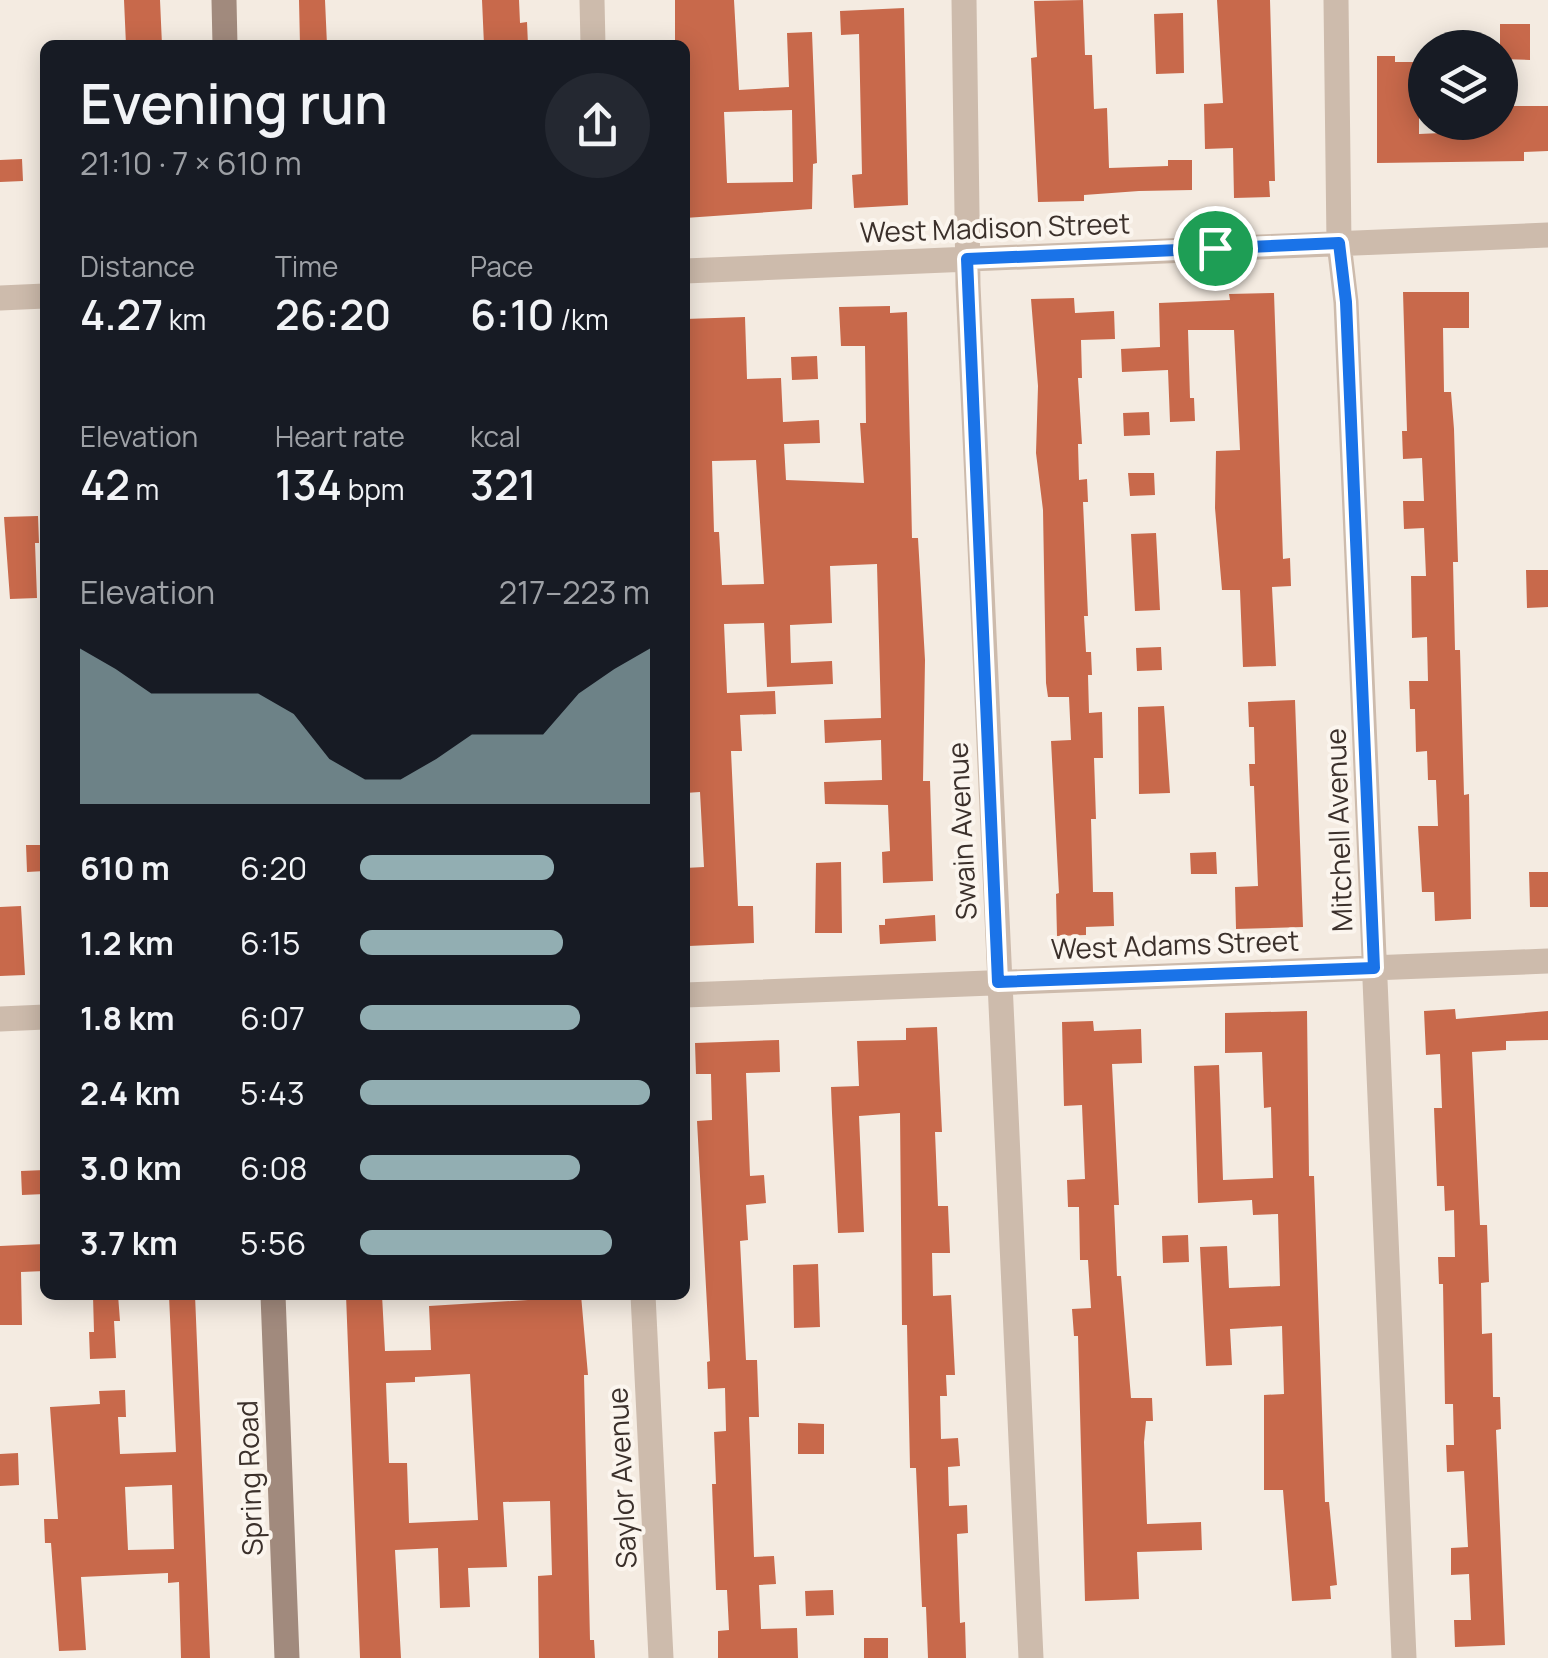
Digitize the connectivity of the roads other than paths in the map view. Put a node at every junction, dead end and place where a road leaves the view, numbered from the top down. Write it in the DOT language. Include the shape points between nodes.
graph roads {
  1 [pos="224,0"];
  2 [pos="592,0"];
  3 [pos="964,0"];
  4 [pos="1336,0"];
  5 [pos="225,40"];
  6 [pos="593,40"];
  7 [pos="1548,235"];
  8 [pos="1339,243"];
  9 [pos="967,259"];
  10 [pos="690,271"];
  11 [pos="40,296"];
  12 [pos="0,298"];
  13 [pos="1548,961"];
  14 [pos="1374,968"];
  15 [pos="998,982"];
  16 [pos="690,995"];
  17 [pos="40,1017"];
  18 [pos="0,1019"];
  19 [pos="273,1300"];
  20 [pos="643,1300"];
  21 [pos="287,1658"];
  22 [pos="661,1658"];
  23 [pos="1032,1658"];
  24 [pos="1404,1658"];
  1 -- 5 [label="street"];
  2 -- 6 [label="street"];
  3 -- 9 [label="street, Swain Avenue"];
  4 -- 8 [label="street, Mitchell Avenue"];
  7 -- 8 [label="street, West Madison Street"];
  8 -- 9 [label="street, West Madison Street"];
  8 -- 14 [label="street, Mitchell Avenue"];
  9 -- 10 [label="street, West Madison Street"];
  9 -- 15 [label="street, Swain Avenue"];
  11 -- 12 [label="street"];
  13 -- 14 [label="street, West Adams Street"];
  14 -- 15 [label="street, West Adams Street"];
  14 -- 24 [label="street, Mitchell Avenue"];
  15 -- 16 [label="street, West Adams Street"];
  15 -- 23 [label="street, Swain Avenue"];
  17 -- 18 [label="street"];
  19 -- 21 [label="street, Spring Road"];
  20 -- 22 [label="street, Saylor Avenue"];
}
